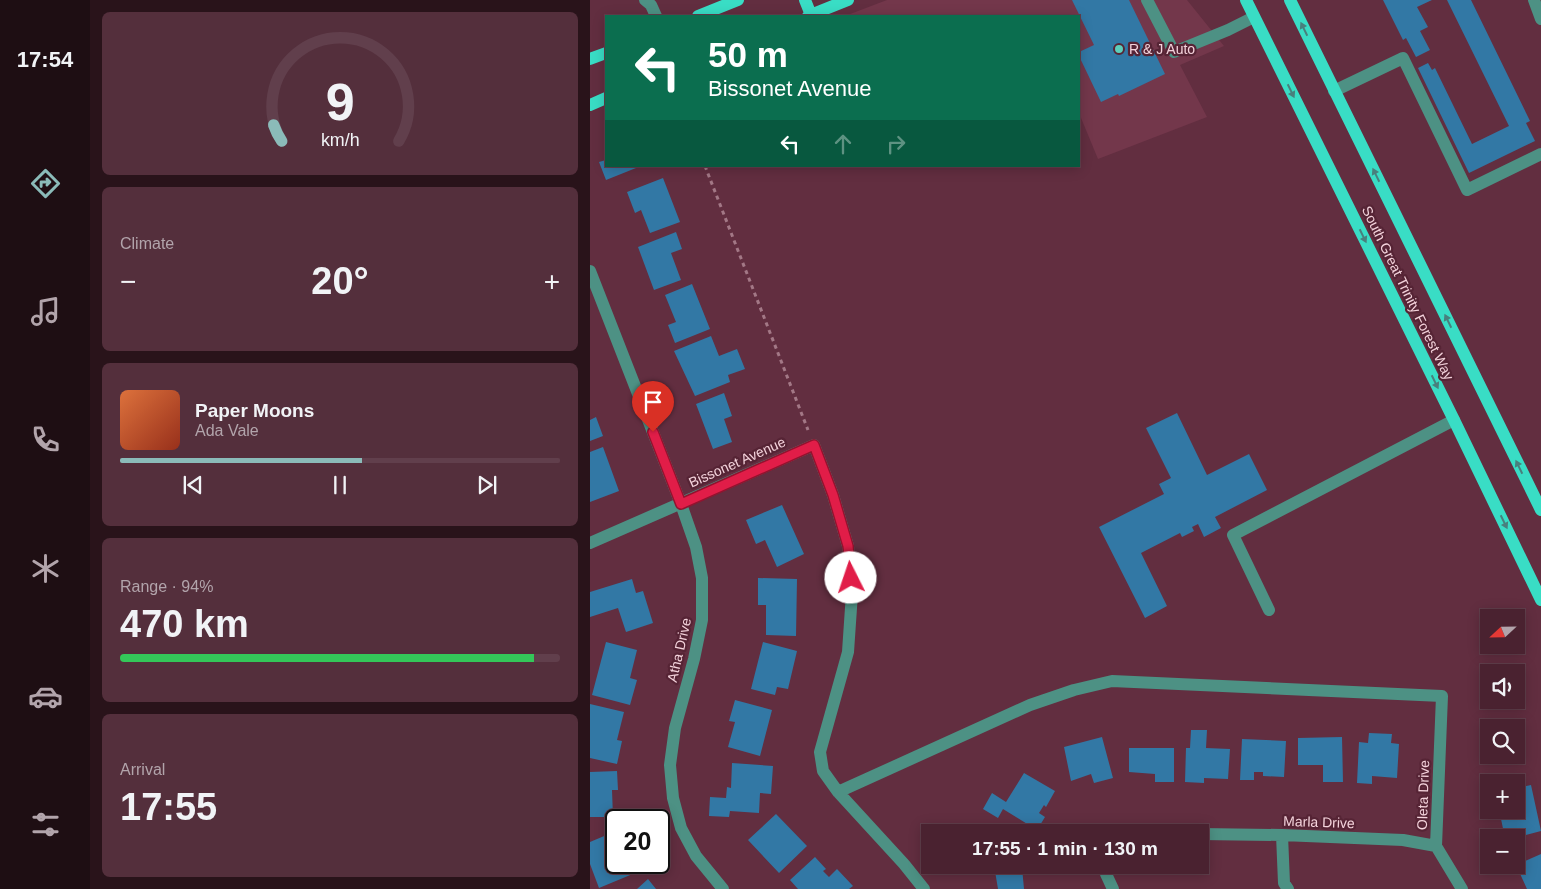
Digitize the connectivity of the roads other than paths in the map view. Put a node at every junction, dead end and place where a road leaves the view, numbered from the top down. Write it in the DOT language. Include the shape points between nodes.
graph roads {
  1 [pos="645,0"];
  2 [pos="738,0"];
  3 [pos="805,0"];
  4 [pos="848,0"];
  5 [pos="1147,0"];
  6 [pos="1246,0"];
  7 [pos="1290,0"];
  8 [pos="1534,0"];
  9 [pos="656,15"];
  10 [pos="700,15"];
  11 [pos="809,15"];
  12 [pos="811,15"];
  13 [pos="1254,17"];
  14 [pos="1541,19"];
  15 [pos="605,53"];
  16 [pos="590,59"];
  17 [pos="1334,91"];
  18 [pos="605,98"];
  19 [pos="590,105"];
  20 [pos="1541,154"];
  21 [pos="590,271"];
  22 [pos="1454,420"];
  23 [pos="681,504"];
  24 [pos="1541,510"];
  25 [pos="590,543"];
  26 [pos="1541,600"];
  27 [pos="1269,610"];
  28 [pos="838,792"];
  29 [pos="1209,834"];
  30 [pos="1282,835"];
  31 [pos="1436,846"];
  32 [pos="1106,874"];
  33 [pos="723,889"];
  34 [pos="924,889"];
  35 [pos="1113,889"];
  36 [pos="1288,889"];
  37 [pos="1462,889"];
  1 -- 9 [label="street"];
  2 -- 10 [label="main road"];
  3 -- 11 [label="main road"];
  4 -- 12 [label="main road"];
  5 -- 13 [label="street" via="1174,52"];
  6 -- 13 [label="main road, South Great Trinity Forest Way"];
  17 -- 7 [label="main road, South Great Trinity Forest Way, one-way"];
  8 -- 14 [label="street"];
  13 -- 22 [label="main road, South Great Trinity Forest Way, one-way"];
  15 -- 16 [label="main road"];
  17 -- 20 [label="street" via="1403,58 1467,190"];
  24 -- 17 [label="main road, South Great Trinity Forest Way, one-way"];
  18 -- 19 [label="main road"];
  21 -- 23 [label="street, Atha Drive"];
  22 -- 26 [label="main road, South Great Trinity Forest Way, one-way"];
  22 -- 27 [label="street" via="1233,535"];
  23 -- 25 [label="street, Bissonet Avenue"];
  23 -- 28 [label="street, Bissonet Avenue" via="814,445 848,546 852,593 848,652 820,752 823,771"];
  23 -- 33 [label="street, Atha Drive" via="696,547 702,578 702,620 675,728 670,765 673,798 681,828 696,856"];
  28 -- 31 [label="street, Oleta Drive" via="1030,705 1112,681 1442,696"];
  28 -- 34 [label="street"];
  29 -- 30 [label="street, Marla Drive"];
  30 -- 31 [label="street, Marla Drive" via="1403,840"];
  30 -- 36 [label="street" via="1284,883"];
  31 -- 37 [label="street, Oleta Drive"];
  32 -- 35 [label="street"];
}
